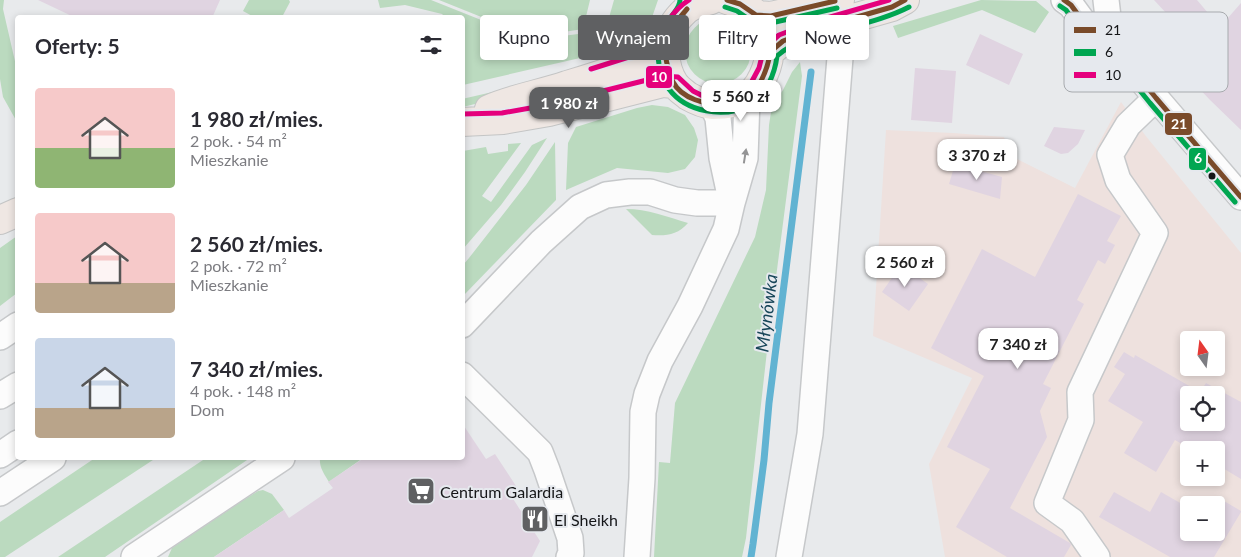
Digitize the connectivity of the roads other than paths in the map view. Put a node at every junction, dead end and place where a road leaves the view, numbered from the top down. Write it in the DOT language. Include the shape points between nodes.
graph roads {
  1 [pos="728,0"];
  2 [pos="905,0"];
  3 [pos="695,3"];
  4 [pos="841,10"];
  5 [pos="756,14"];
  6 [pos="682,15"];
  7 [pos="776,47"];
  8 [pos="642,60"];
  9 [pos="666,60"];
  10 [pos="769,60"];
  11 [pos="674,84"];
  12 [pos="1151,92"];
  13 [pos="747,98"];
  14 [pos="1156,98"];
  15 [pos="712,105"];
  16 [pos="465,120"];
  17 [pos="465,121"];
  18 [pos="1241,198"];
  19 [pos="732,203"];
  20 [pos="15,213"];
  21 [pos="0,220"];
  22 [pos="465,322"];
  23 [pos="15,327"];
  24 [pos="0,337"];
  25 [pos="465,378"];
  26 [pos="15,387"];
  27 [pos="0,396"];
  28 [pos="15,445"];
  29 [pos="0,455"];
  30 [pos="50,460"];
  31 [pos="279,460"];
  32 [pos="0,493"];
  33 [pos="134,557"];
  34 [pos="569,557"];
  35 [pos="637,557"];
  36 [pos="789,557"];
  37 [pos="1097,557"];
  1 -- 5 [label="main road"];
  2 -- 4 [label="main road" via="892,7"];
  3 -- 6 [label="main road"];
  4 -- 5 [label="main road" via="771,16"];
  4 -- 7 [label="main road" via="815,29"];
  4 -- 36 [label="street" via="810,434"];
  8 -- 16 [label="main road" via="501,104"];
  9 -- 11 [label="main road"];
  10 -- 13 [label="main road" via="762,78"];
  11 -- 15 [label="main road" via="695,100"];
  11 -- 17 [label="main road" via="663,83 530,116"];
  12 -- 14 [label="street"];
  13 -- 15 [label="main road"];
  19 -- 13 [label="street, one-way" via="745,158"];
  14 -- 18 [label="street"];
  14 -- 37 [label="street" via="1128,125 1110,155 1118,180 1155,233 1080,392 1081,420 1047,503 1072,521"];
  15 -- 19 [label="street" via="718,118 722,158"];
  19 -- 22 [label="street" via="697,203 650,192 606,195 580,207 541,242"];
  19 -- 35 [label="street" via="726,229 660,361 647,394 643,412"];
  20 -- 21 [label="main road"];
  23 -- 24 [label="street"];
  25 -- 34 [label="street" via="540,452 570,538"];
  26 -- 27 [label="street"];
  28 -- 29 [label="street"];
  30 -- 32 [label="street"];
  31 -- 33 [label="street"];
}
